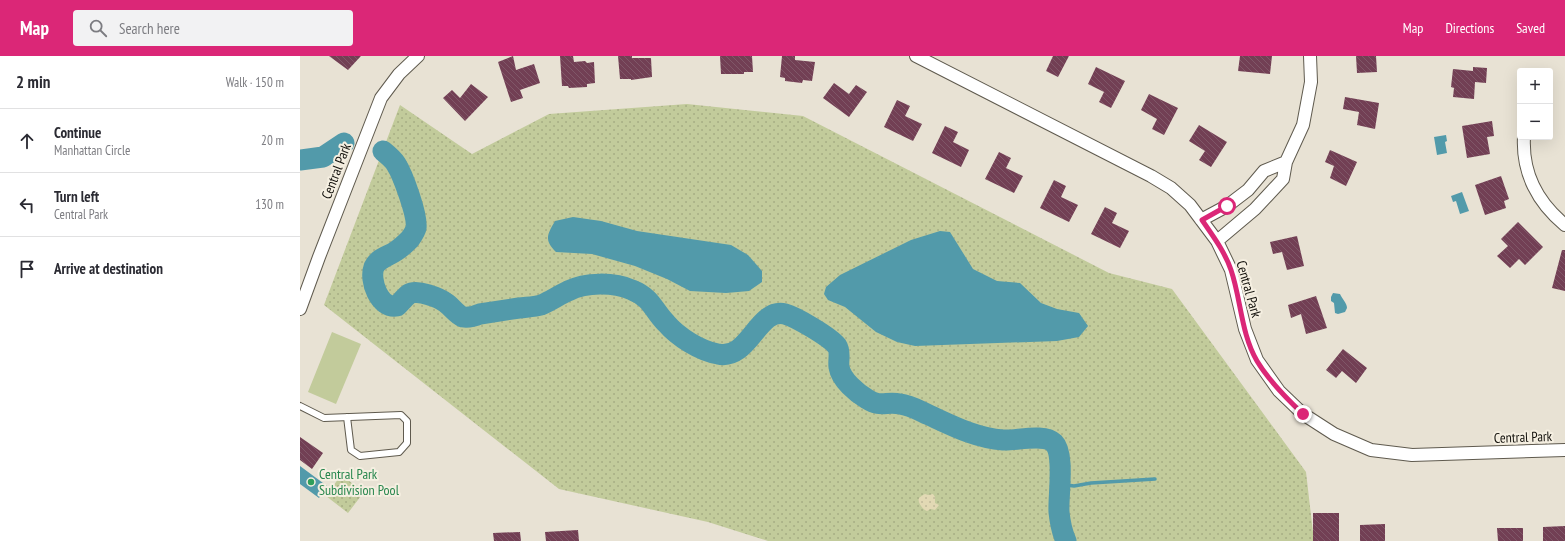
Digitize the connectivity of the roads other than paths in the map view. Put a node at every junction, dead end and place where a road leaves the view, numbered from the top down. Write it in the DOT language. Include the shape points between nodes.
graph roads {
  1 [pos="418,56"];
  2 [pos="916,56"];
  3 [pos="1310,56"];
  4 [pos="1524,140"];
  5 [pos="1286,162"];
  6 [pos="1202,220"];
  7 [pos="1565,225"];
  8 [pos="1217,241"];
  9 [pos="300,308"];
  10 [pos="300,406"];
  11 [pos="347,417"];
  12 [pos="1565,450"];
  1 -- 9 [label="street, Central Park" via="399,74 381,98"];
  2 -- 6 [label="street, Central Park" via="1151,176 1171,188"];
  3 -- 5 [label="street" via="1311,82 1303,125"];
  4 -- 7 [label="street" via="1526,163 1535,192 1553,215"];
  5 -- 6 [label="street" via="1264,171 1248,190"];
  5 -- 8 [label="street" via="1283,179 1255,209"];
  6 -- 8 [label="street, Central Park"];
  8 -- 12 [label="street, Central Park" via="1231,270 1245,329 1257,360 1279,391 1303,414 1334,434 1371,450 1412,455"];
  10 -- 11 [label="lane" via="324,418"];
  11 -- 11 [label="lane" via="401,415 407,421 408,443 399,452 360,456 350,450"];
}
